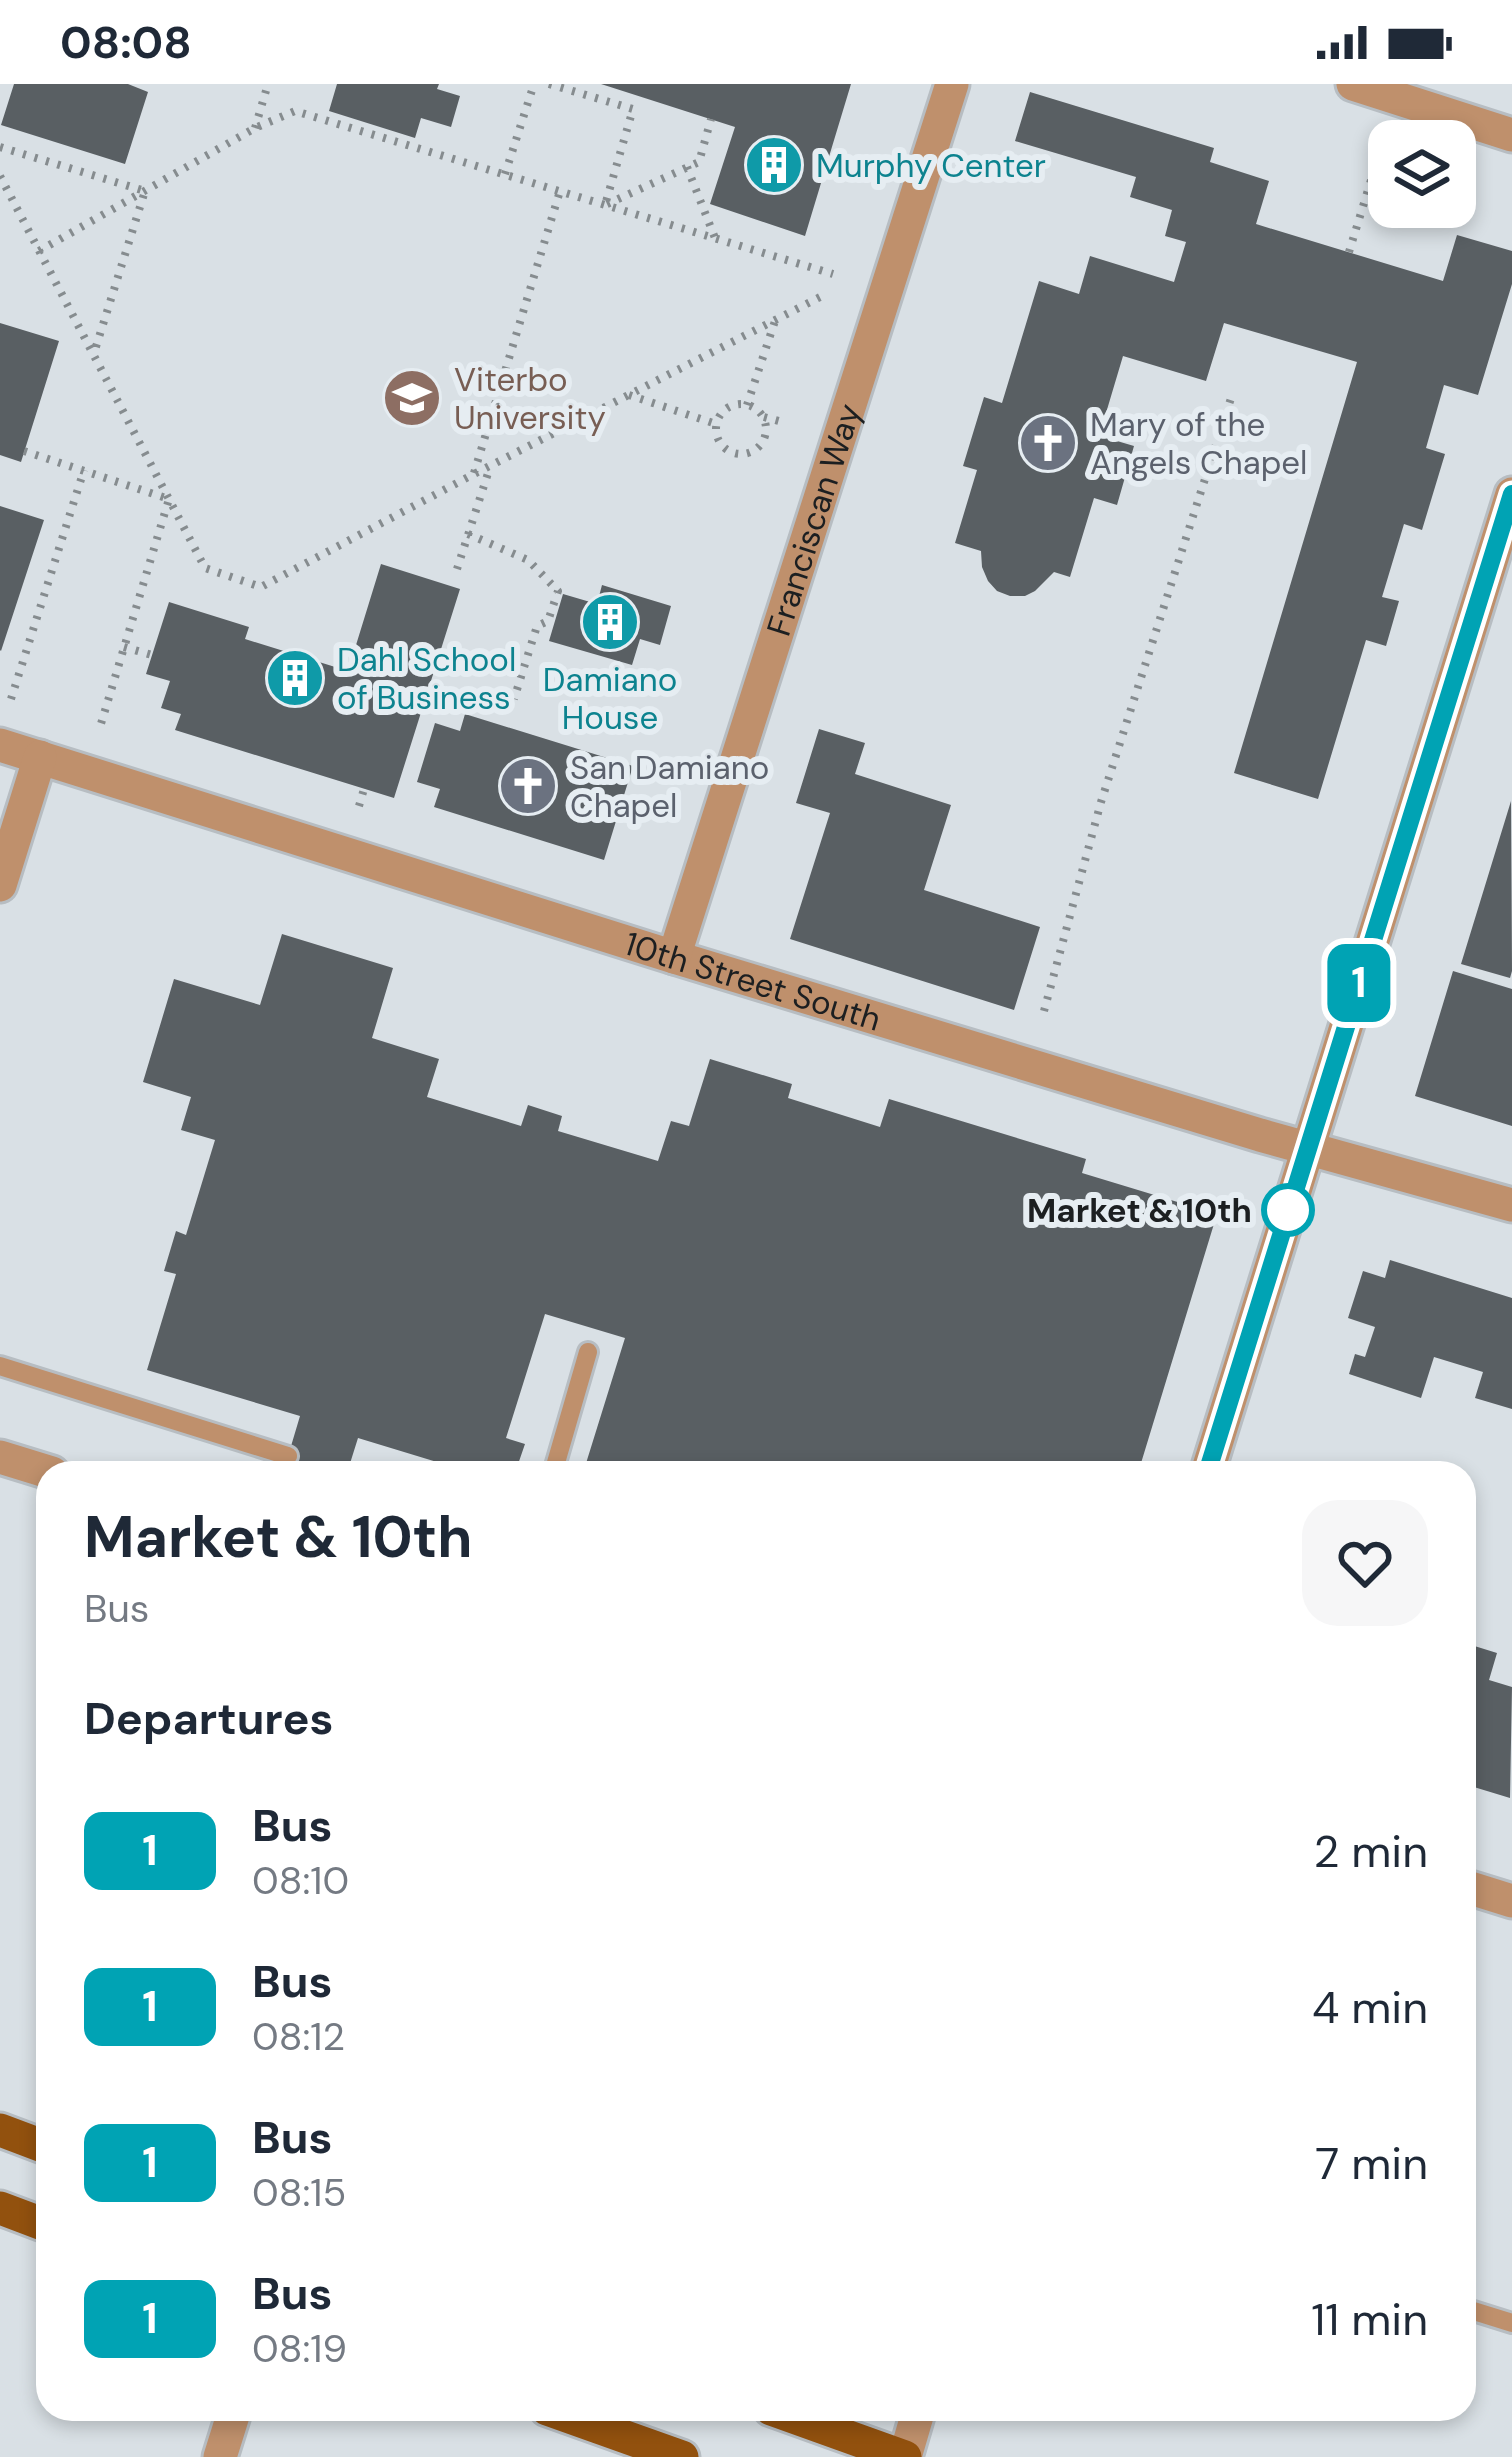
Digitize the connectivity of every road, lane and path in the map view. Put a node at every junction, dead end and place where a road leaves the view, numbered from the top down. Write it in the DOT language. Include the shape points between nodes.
graph roads {
  1 [pos="268,84"];
  2 [pos="534,84"];
  3 [pos="549,84"];
  4 [pos="952,84"];
  5 [pos="1353,84"];
  6 [pos="1396,98"];
  7 [pos="712,119"];
  8 [pos="255,128"];
  9 [pos="1512,135"];
  10 [pos="0,148"];
  11 [pos="687,167"];
  12 [pos="505,174"];
  13 [pos="0,176"];
  14 [pos="145,190"];
  15 [pos="560,191"];
  16 [pos="605,205"];
  17 [pos="715,238"];
  18 [pos="39,250"];
  19 [pos="1349,252"];
  20 [pos="833,274"];
  21 [pos="826,294"];
  22 [pos="776,320"];
  23 [pos="94,355"];
  24 [pos="1233,392"];
  25 [pos="629,395"];
  26 [pos="747,405"];
  27 [pos="763,417"];
  28 [pos="786,423"];
  29 [pos="716,424"];
  30 [pos="24,451"];
  31 [pos="490,466"];
  32 [pos="84,470"];
  33 [pos="474,474"];
  34 [pos="1512,494"];
  35 [pos="170,499"];
  36 [pos="468,534"];
  37 [pos="457,569"];
  38 [pos="124,647"];
  39 [pos="152,656"];
  40 [pos="11,699"];
  41 [pos="514,700"];
  42 [pos="100,727"];
  43 [pos="0,745"];
  44 [pos="40,757"];
  45 [pos="364,789"];
  46 [pos="358,806"];
  47 [pos="0,885"];
  48 [pos="674,957"];
  49 [pos="1044,1011"];
  50 [pos="1308,1148"];
  51 [pos="1512,1205"];
  52 [pos="588,1352"];
  53 [pos="0,1366"];
  54 [pos="288,1456"];
  55 [pos="0,1457"];
  56 [pos="556,1461"];
  57 [pos="1211,1461"];
  58 [pos="36,1468"];
  59 [pos="1476,1890"];
  60 [pos="1512,1901"];
  61 [pos="0,2130"];
  62 [pos="36,2144"];
  63 [pos="0,2208"];
  64 [pos="36,2222"];
  65 [pos="1476,2312"];
  66 [pos="1512,2323"];
  67 [pos="231,2421"];
  68 [pos="581,2421"];
  69 [pos="804,2421"];
  70 [pos="916,2421"];
  71 [pos="220,2457"];
  72 [pos="682,2457"];
  73 [pos="905,2457"];
  1 -- 8 [label="path"];
  2 -- 12 [label="path"];
  3 -- 16 [label="path" via="633,109"];
  4 -- 48 [label="street, Franciscan Way"];
  5 -- 6 [label="street"];
  6 -- 9 [label="street"];
  6 -- 19 [label="path"];
  7 -- 11 [label="path" via="699,162"];
  8 -- 12 [label="path" via="295,111"];
  8 -- 14 [label="path"];
  10 -- 14 [label="path"];
  11 -- 16 [label="path"];
  11 -- 17 [label="path"];
  12 -- 15 [label="path"];
  13 -- 18 [label="path"];
  14 -- 18 [label="path"];
  14 -- 23 [label="path"];
  15 -- 16 [label="path"];
  15 -- 33 [label="path"];
  16 -- 17 [label="path"];
  17 -- 20 [label="path"];
  18 -- 23 [label="path"];
  21 -- 22 [label="path"];
  22 -- 25 [label="path"];
  22 -- 26 [label="path"];
  23 -- 35 [label="path"];
  24 -- 49 [label="path" via="1101,802"];
  25 -- 29 [label="path"];
  25 -- 31 [label="path"];
  26 -- 27 [label="path"];
  26 -- 29 [label="path" via="724,410"];
  27 -- 28 [label="path"];
  27 -- 29 [label="path" via="763,440 745,454 722,447"];
  30 -- 32 [label="path"];
  31 -- 33 [label="path"];
  31 -- 36 [label="path"];
  32 -- 35 [label="path"];
  32 -- 40 [label="path"];
  33 -- 35 [label="path" via="261,587 205,568"];
  34 -- 50 [label="street"];
  35 -- 38 [label="path"];
  36 -- 37 [label="path"];
  36 -- 41 [label="path" via="527,560 558,591 548,621 537,626"];
  38 -- 39 [label="path"];
  38 -- 42 [label="path"];
  43 -- 44 [label="street, 10th Street South"];
  44 -- 47 [label="street"];
  44 -- 48 [label="street, 10th Street South"];
  45 -- 46 [label="path"];
  48 -- 50 [label="street, 10th Street South"];
  50 -- 51 [label="street, 10th Street South"];
  50 -- 57 [label="street"];
  52 -- 56 [label="lane"];
  53 -- 54 [label="lane"];
  55 -- 58 [label="street"];
  59 -- 60 [label="street"];
  61 -- 62 [label="main road"];
  63 -- 64 [label="main road"];
  65 -- 66 [label="lane"];
  67 -- 71 [label="street"];
  68 -- 72 [label="main road"];
  69 -- 73 [label="main road"];
  70 -- 73 [label="street"];
}
